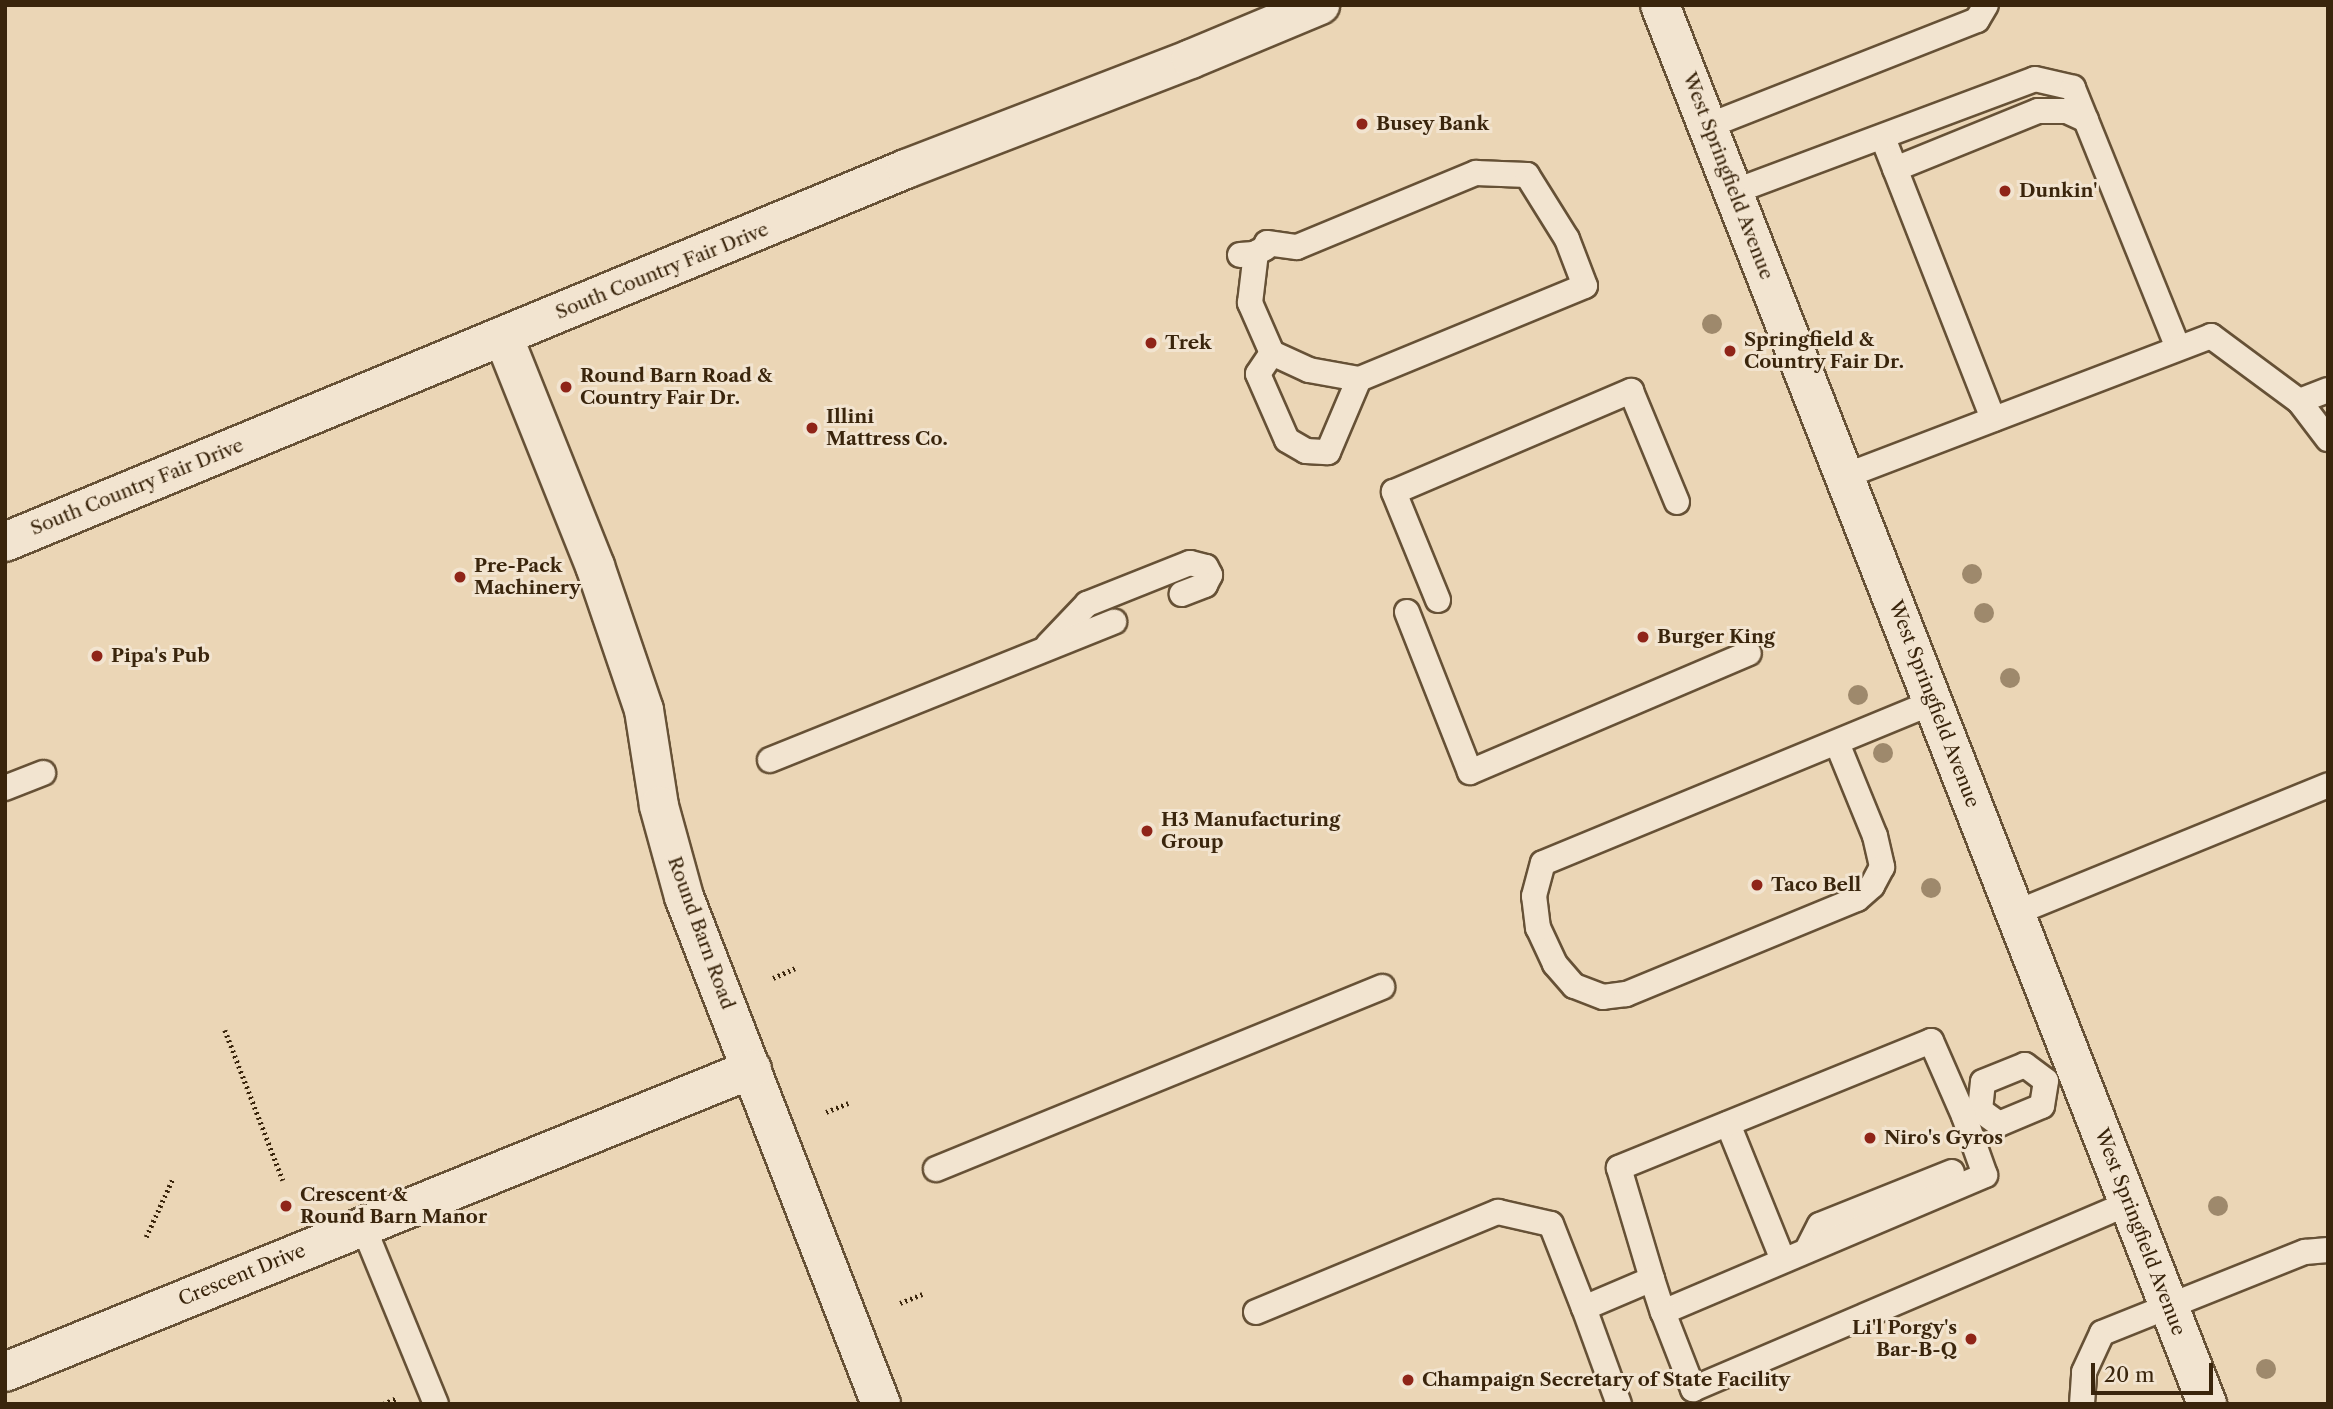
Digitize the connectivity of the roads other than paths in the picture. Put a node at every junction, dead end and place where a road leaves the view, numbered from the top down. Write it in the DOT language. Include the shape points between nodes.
graph roads {
  1 [pos="1320,5"];
  2 [pos="1660,5"];
  3 [pos="1986,5"];
  4 [pos="2086,120"];
  5 [pos="1708,126"];
  6 [pos="1883,138"];
  7 [pos="1895,169"];
  8 [pos="1733,192"];
  9 [pos="503,336"];
  10 [pos="2178,348"];
  11 [pos="1272,354"];
  12 [pos="1359,379"];
  13 [pos="2328,390"];
  14 [pos="2299,401"];
  15 [pos="1993,419"];
  16 [pos="2328,439"];
  17 [pos="1844,476"];
  18 [pos="1677,502"];
  19 [pos="5,542"];
  20 [pos="1182,594"];
  21 [pos="1438,600"];
  22 [pos="1407,612"];
  23 [pos="1114,622"];
  24 [pos="1043,651"];
  25 [pos="1749,653"];
  26 [pos="1933,702"];
  27 [pos="1837,743"];
  28 [pos="770,760"];
  29 [pos="43,773"];
  30 [pos="2328,785"];
  31 [pos="5,788"];
  32 [pos="2015,913"];
  33 [pos="1382,987"];
  34 [pos="752,1069"];
  35 [pos="2061,1075"];
  36 [pos="1972,1113"];
  37 [pos="1728,1124"];
  38 [pos="936,1169"];
  39 [pos="2129,1203"];
  40 [pos="363,1226"];
  41 [pos="2328,1250"];
  42 [pos="1783,1260"];
  43 [pos="1652,1279"];
  44 [pos="2168,1304"];
  45 [pos="1584,1308"];
  46 [pos="1256,1312"];
  47 [pos="1663,1312"];
  48 [pos="5,1372"];
  49 [pos="1696,1396"];
  50 [pos="436,1404"];
  51 [pos="881,1404"];
  52 [pos="1619,1404"];
  53 [pos="2082,1404"];
  54 [pos="2207,1404"];
  1 -- 9 [label="street, South Country Fair Drive"];
  2 -- 5 [label="street, West Springfield Avenue"];
  3 -- 5 [label="lane" via="1977,20"];
  4 -- 6 [label="lane" via="2073,88 2035,79"];
  4 -- 7 [label="lane" via="2067,111 2038,111"];
  4 -- 10 [label="lane"];
  5 -- 8 [label="street, West Springfield Avenue"];
  6 -- 7 [label="lane"];
  6 -- 8 [label="lane"];
  7 -- 15 [label="lane"];
  8 -- 17 [label="street, West Springfield Avenue"];
  9 -- 19 [label="street, South Country Fair Drive"];
  9 -- 34 [label="street, Round Barn Road" via="595,566 644,710 659,806 684,897"];
  10 -- 14 [label="lane" via="2211,336"];
  10 -- 15 [label="lane"];
  11 -- 12 [label="lane" via="1310,370"];
  11 -- 12 [label="lane" via="1258,374 1287,440 1306,451 1328,452"];
  11 -- 12 [label="lane" via="1250,303 1248,254 1267,243 1297,247 1476,173 1527,175 1567,239 1585,286"];
  13 -- 14 [label="lane"];
  14 -- 16 [label="lane"];
  15 -- 17 [label="lane"];
  17 -- 26 [label="street, West Springfield Avenue"];
  18 -- 21 [label="lane" via="1632,391 1394,492"];
  20 -- 24 [label="lane" via="1205,585 1210,575 1206,567 1190,563 1087,604"];
  22 -- 25 [label="lane" via="1470,772"];
  23 -- 24 [label="lane"];
  24 -- 28 [label="lane"];
  26 -- 27 [label="lane"];
  26 -- 32 [label="street, West Springfield Avenue"];
  27 -- 27 [label="lane" via="1875,836 1882,867 1872,886 1857,899 1626,994 1603,997 1574,986 1555,964 1538,928 1534,896 1543,863"];
  29 -- 31 [label="lane"];
  30 -- 32 [label="lane"];
  32 -- 35 [label="street, West Springfield Avenue"];
  33 -- 38 [label="lane"];
  34 -- 40 [label="street, Crescent Drive"];
  34 -- 51 [label="street, Round Barn Road"];
  35 -- 36 [label="lane" via="2042,1106 2000,1124"];
  35 -- 36 [label="lane" via="2025,1065 1992,1078 1983,1082"];
  35 -- 39 [label="street, West Springfield Avenue"];
  36 -- 37 [label="lane" via="1931,1041"];
  36 -- 42 [label="lane" via="1985,1175"];
  37 -- 42 [label="lane"];
  37 -- 43 [label="lane" via="1619,1168"];
  39 -- 44 [label="street, West Springfield Avenue"];
  39 -- 49 [label="lane"];
  40 -- 48 [label="street, Crescent Drive"];
  40 -- 50 [label="lane"];
  41 -- 44 [label="lane" via="2305,1252"];
  42 -- 47 [label="lane"];
  43 -- 45 [label="lane"];
  43 -- 47 [label="lane"];
  44 -- 53 [label="lane" via="2102,1333 2084,1372"];
  44 -- 54 [label="street, West Springfield Avenue"];
  45 -- 46 [label="lane" via="1551,1224 1498,1212"];
  45 -- 52 [label="lane"];
  47 -- 49 [label="lane"];
}
